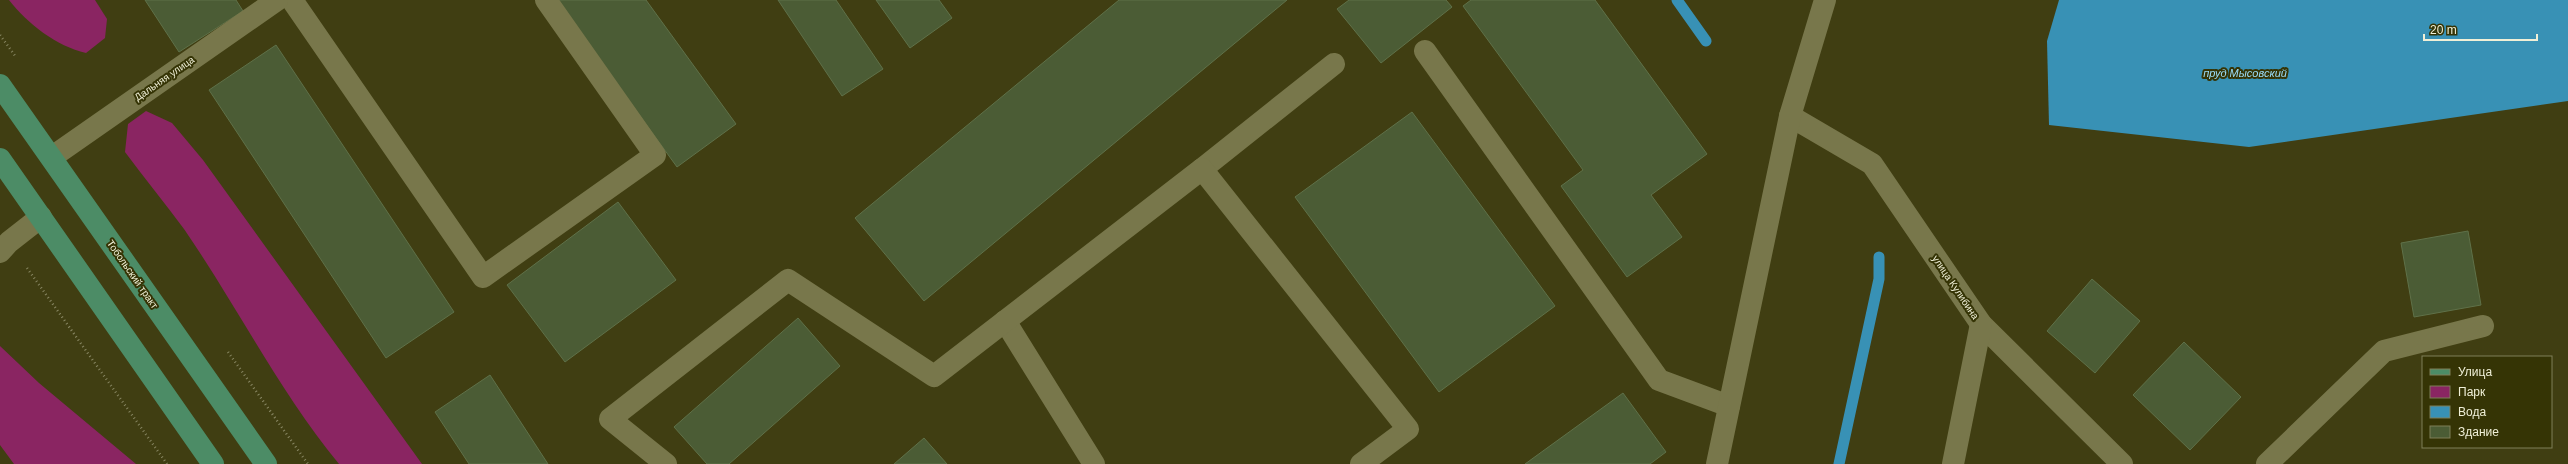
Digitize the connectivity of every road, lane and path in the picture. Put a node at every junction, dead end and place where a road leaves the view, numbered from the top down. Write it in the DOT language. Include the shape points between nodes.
graph roads {
  1 [pos="277,0"];
  2 [pos="292,0"];
  3 [pos="546,0"];
  4 [pos="1825,0"];
  5 [pos="1425,51"];
  6 [pos="1334,64"];
  7 [pos="0,85"];
  8 [pos="1790,116"];
  9 [pos="52,157"];
  10 [pos="0,159"];
  11 [pos="1202,169"];
  12 [pos="41,217"];
  13 [pos="4,247"];
  14 [pos="1005,321"];
  15 [pos="1981,324"];
  16 [pos="2483,326"];
  17 [pos="1729,406"];
  18 [pos="167,464"];
  19 [pos="213,464"];
  20 [pos="266,464"];
  21 [pos="666,464"];
  22 [pos="1094,464"];
  23 [pos="1361,464"];
  24 [pos="1717,464"];
  25 [pos="1954,464"];
  26 [pos="2122,464"];
  27 [pos="2267,464"];
  1 -- 9 [label="street, Дальняя улица"];
  2 -- 3 [label="street" via="483,277 655,155"];
  4 -- 8 [label="street"];
  5 -- 17 [label="street" via="1659,380"];
  6 -- 11 [label="street"];
  7 -- 9 [label="main road, Тобольский тракт"];
  8 -- 15 [label="street, улица Кулибина" via="1872,164"];
  8 -- 17 [label="street"];
  9 -- 20 [label="main road, Тобольский тракт"];
  10 -- 12 [label="main road"];
  11 -- 14 [label="street"];
  11 -- 23 [label="street" via="1408,429"];
  12 -- 13 [label="street"];
  12 -- 19 [label="main road"];
  13 -- 18 [label="path"];
  14 -- 21 [label="street" via="934,376 788,280 610,419"];
  14 -- 22 [label="street"];
  15 -- 25 [label="street"];
  15 -- 26 [label="street, улица Кулибина"];
  16 -- 27 [label="street" via="2384,351"];
  17 -- 24 [label="street"];
}
